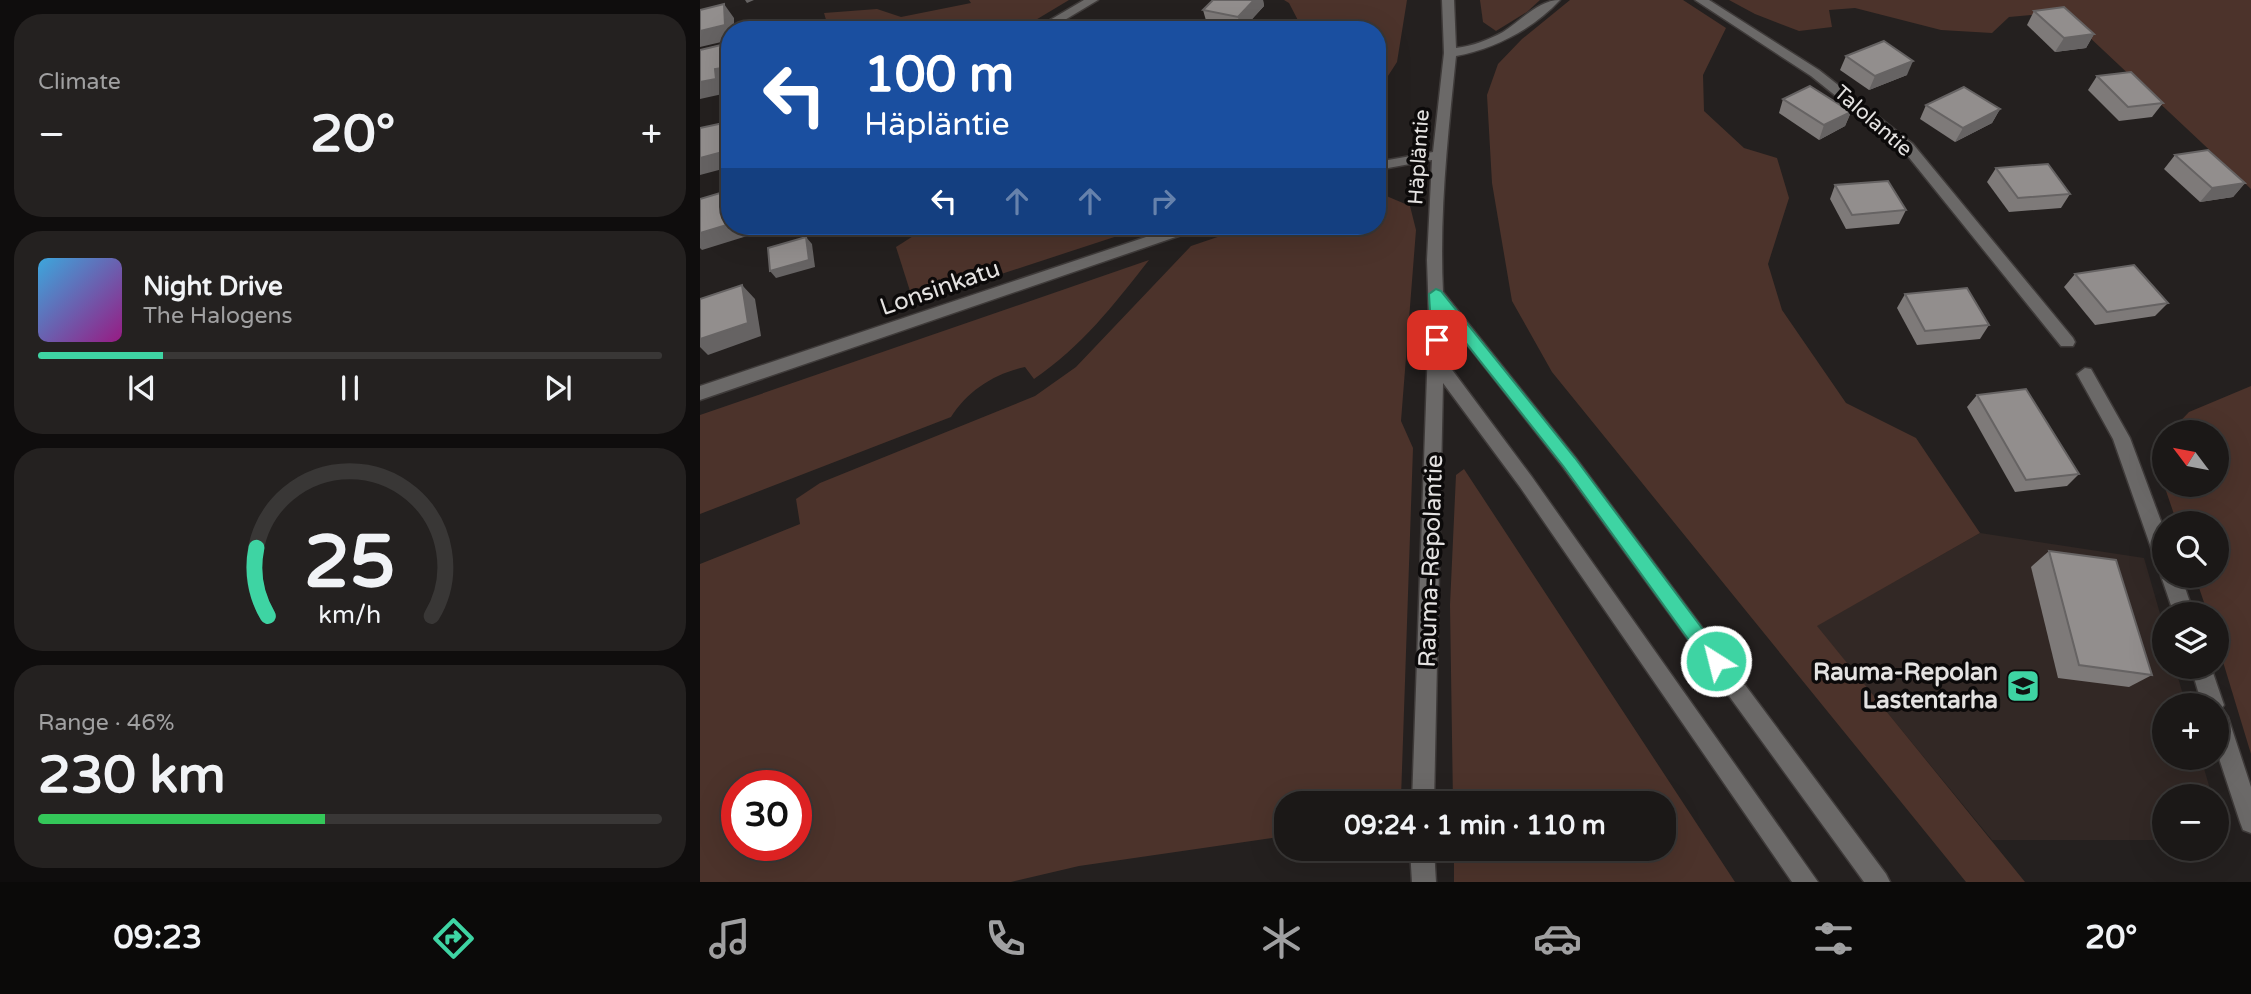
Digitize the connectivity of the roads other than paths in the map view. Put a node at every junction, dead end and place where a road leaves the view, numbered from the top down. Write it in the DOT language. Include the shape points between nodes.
graph roads {
  1 [pos="1092,0"];
  2 [pos="1448,0"];
  3 [pos="1554,0"];
  4 [pos="1701,0"];
  5 [pos="1055,21"];
  6 [pos="1450,53"];
  7 [pos="1439,155"];
  8 [pos="1386,164"];
  9 [pos="1167,235"];
  10 [pos="1436,294"];
  11 [pos="1437,318"];
  12 [pos="2067,342"];
  13 [pos="1436,361"];
  14 [pos="2085,374"];
  15 [pos="700,393"];
  16 [pos="2152,524"];
  17 [pos="2229,755"];
  18 [pos="1423,791"];
  19 [pos="2251,822"];
  20 [pos="1423,861"];
  21 [pos="1424,882"];
  22 [pos="1806,882"];
  23 [pos="1878,882"];
  1 -- 5 [label="street"];
  2 -- 6 [label="street, Häpläntie"];
  3 -- 6 [label="street" via="1510,35 1471,51"];
  4 -- 12 [label="street, Talolantie" via="1815,73 1908,147"];
  6 -- 7 [label="street, Häpläntie"];
  7 -- 8 [label="street"];
  7 -- 10 [label="street, Häpläntie"];
  9 -- 15 [label="street, Lonsinkatu"];
  10 -- 11 [label="street, Häpläntie"];
  10 -- 23 [label="street" via="1569,462"];
  11 -- 13 [label="street, Rauma-Repolantie"];
  13 -- 18 [label="street, Rauma-Repolantie"];
  13 -- 22 [label="street"];
  14 -- 16 [label="street" via="2121,439"];
  17 -- 19 [label="street"];
  20 -- 21 [label="street"];
}
